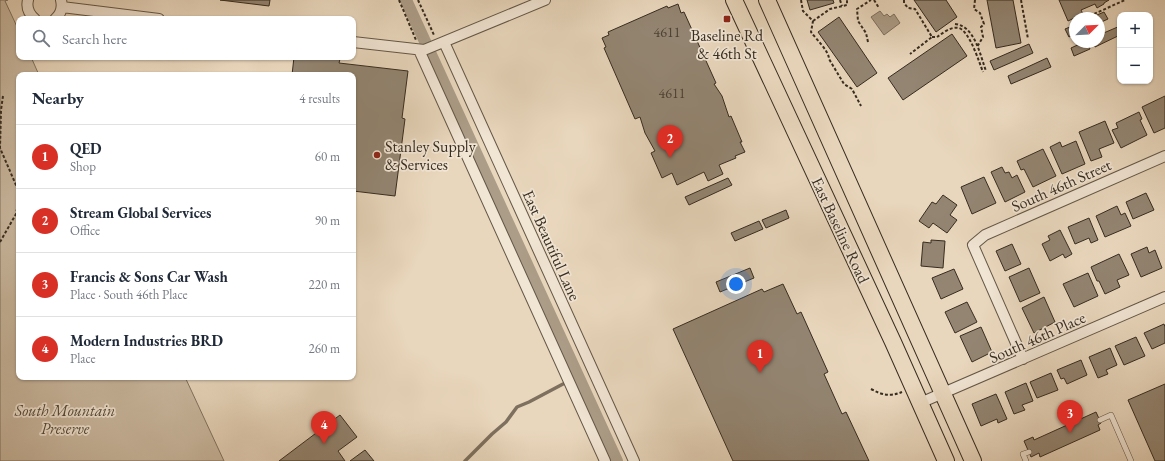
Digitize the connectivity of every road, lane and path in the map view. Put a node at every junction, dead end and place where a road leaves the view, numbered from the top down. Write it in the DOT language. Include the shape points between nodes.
graph roads {
  1 [pos="28,0"];
  2 [pos="399,0"];
  3 [pos="418,0"];
  4 [pos="545,0"];
  5 [pos="734,0"];
  6 [pos="767,0"];
  7 [pos="801,0"];
  8 [pos="840,0"];
  9 [pos="847,0"];
  10 [pos="871,0"];
  11 [pos="874,0"];
  12 [pos="904,0"];
  13 [pos="975,0"];
  14 [pos="1021,0"];
  15 [pos="1125,0"];
  16 [pos="62,4"];
  17 [pos="842,6"];
  18 [pos="879,8"];
  19 [pos="1098,12"];
  20 [pos="32,16"];
  21 [pos="58,16"];
  22 [pos="140,16"];
  23 [pos="813,21"];
  24 [pos="955,24"];
  25 [pos="932,37"];
  26 [pos="1028,39"];
  27 [pos="356,42"];
  28 [pos="868,42"];
  29 [pos="439,44"];
  30 [pos="977,47"];
  31 [pos="422,50"];
  32 [pos="910,54"];
  33 [pos="986,71"];
  34 [pos="983,72"];
  35 [pos="3,96"];
  36 [pos="861,106"];
  37 [pos="831,144"];
  38 [pos="806,154"];
  39 [pos="1165,156"];
  40 [pos="16,185"];
  41 [pos="16,214"];
  42 [pos="0,242"];
  43 [pos="1165,298"];
  44 [pos="1023,359"];
  45 [pos="871,389"];
  46 [pos="903,391"];
  47 [pos="942,394"];
  48 [pos="920,403"];
  49 [pos="1100,420"];
  50 [pos="1029,452"];
  51 [pos="605,461"];
  52 [pos="634,461"];
  53 [pos="946,461"];
  54 [pos="973,461"];
  55 [pos="1026,461"];
  56 [pos="1131,461"];
  1 -- 20 [label="street" via="29,13"];
  2 -- 31 [label="path"];
  3 -- 29 [label="path"];
  4 -- 29 [label="street"];
  5 -- 38 [label="main road, East Baseline Road"];
  6 -- 37 [label="main road, East Baseline Road"];
  7 -- 23 [label="path" via="803,11"];
  8 -- 17 [label="path"];
  9 -- 17 [label="path" via="848,4"];
  10 -- 28 [label="path" via="857,9 858,21 866,33"];
  11 -- 18 [label="path"];
  12 -- 25 [label="path" via="908,8 915,9"];
  13 -- 30 [label="path" via="974,9 980,13 984,24 980,27 983,37"];
  14 -- 26 [label="path"];
  15 -- 19 [label="path"];
  16 -- 21 [label="street"];
  16 -- 22 [label="street"];
  17 -- 23 [label="path" via="830,9"];
  23 -- 36 [label="path" via="811,32 824,46 844,84 852,89"];
  24 -- 30 [label="path" via="972,34"];
  25 -- 32 [label="path"];
  25 -- 34 [label="path" via="937,37 949,29 959,28 966,33"];
  27 -- 31 [label="street"];
  29 -- 31 [label="street"];
  29 -- 52 [label="street, East Beautiful Lane"];
  30 -- 33 [label="path"];
  31 -- 51 [label="street"];
  35 -- 40 [label="path" via="0,148"];
  37 -- 38 [label="main road"];
  37 -- 47 [label="main road, East Baseline Road"];
  38 -- 48 [label="main road, East Baseline Road"];
  39 -- 44 [label="street, South 46th Street" via="985,235 973,245"];
  41 -- 42 [label="path"];
  43 -- 44 [label="street, South 46th Place"];
  44 -- 47 [label="street, South 46th Place"];
  45 -- 46 [label="path" via="888,395"];
  47 -- 48 [label="street, South 46th Place"];
  47 -- 54 [label="main road, East Baseline Road"];
  48 -- 53 [label="main road, East Baseline Road"];
  49 -- 56 [label="lane" via="1111,415"];
  50 -- 55 [label="lane" via="1023,454"];
}
